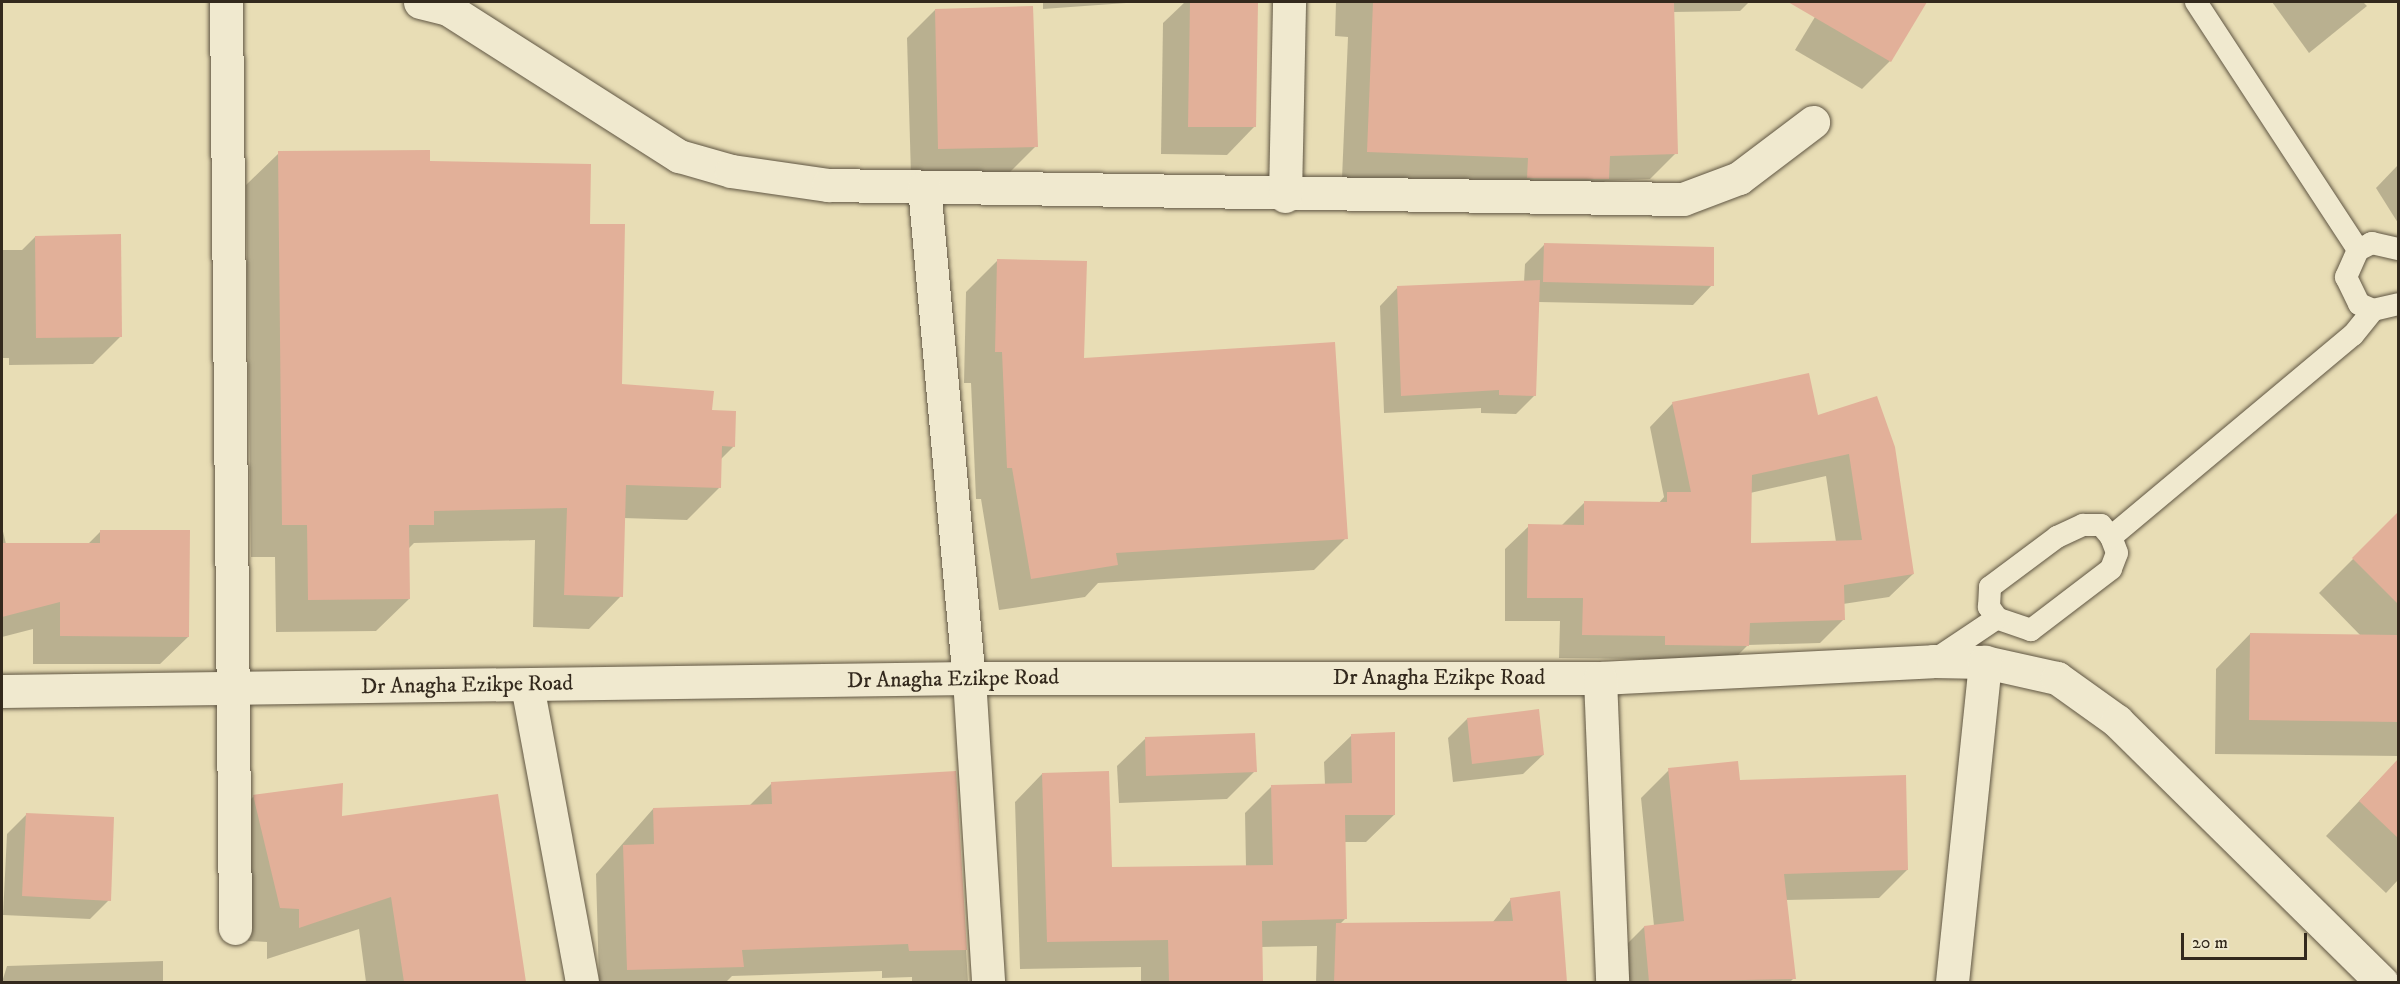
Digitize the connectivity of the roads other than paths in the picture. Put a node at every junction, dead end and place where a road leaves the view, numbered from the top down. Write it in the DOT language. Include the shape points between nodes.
graph roads {
  1 [pos="226,2"];
  2 [pos="420,2"];
  3 [pos="1289,2"];
  4 [pos="2196,2"];
  5 [pos="1813,122"];
  6 [pos="924,187"];
  7 [pos="1285,196"];
  8 [pos="2398,249"];
  9 [pos="2358,250"];
  10 [pos="2390,309"];
  11 [pos="2111,537"];
  12 [pos="1997,618"];
  13 [pos="1933,661"];
  14 [pos="1985,662"];
  15 [pos="969,678"];
  16 [pos="1600,678"];
  17 [pos="527,685"];
  18 [pos="234,689"];
  19 [pos="2,691"];
  20 [pos="235,928"];
  21 [pos="582,982"];
  22 [pos="988,982"];
  23 [pos="1612,982"];
  24 [pos="1952,982"];
  25 [pos="2382,982"];
  1 -- 18 [label="street"];
  2 -- 6 [label="street" via="448,9 679,156 828,185"];
  3 -- 7 [label="street"];
  4 -- 9 [label="lane"];
  5 -- 7 [label="street" via="1739,178 1683,199"];
  6 -- 7 [label="street"];
  6 -- 15 [label="street"];
  8 -- 9 [label="lane" via="2372,243"];
  9 -- 10 [label="lane" via="2348,263 2349,292"];
  10 -- 11 [label="lane" via="2353,335"];
  11 -- 12 [label="lane" via="2117,553 2111,569 2031,630"];
  11 -- 12 [label="lane" via="2101,525 2083,525 2056,537 1990,587 1989,607"];
  12 -- 13 [label="lane"];
  13 -- 14 [label="street, Dr Anagha Ezikpe Road"];
  13 -- 16 [label="street, Dr Anagha Ezikpe Road"];
  14 -- 24 [label="street"];
  14 -- 25 [label="street, Dr Anagha Ezikpe Road" via="2056,678 2117,721"];
  15 -- 16 [label="street, Dr Anagha Ezikpe Road"];
  15 -- 17 [label="street, Dr Anagha Ezikpe Road"];
  15 -- 22 [label="street"];
  16 -- 23 [label="street"];
  17 -- 18 [label="street, Dr Anagha Ezikpe Road"];
  17 -- 21 [label="street"];
  18 -- 19 [label="street, Dr Anagha Ezikpe Road"];
  18 -- 20 [label="street"];
}
